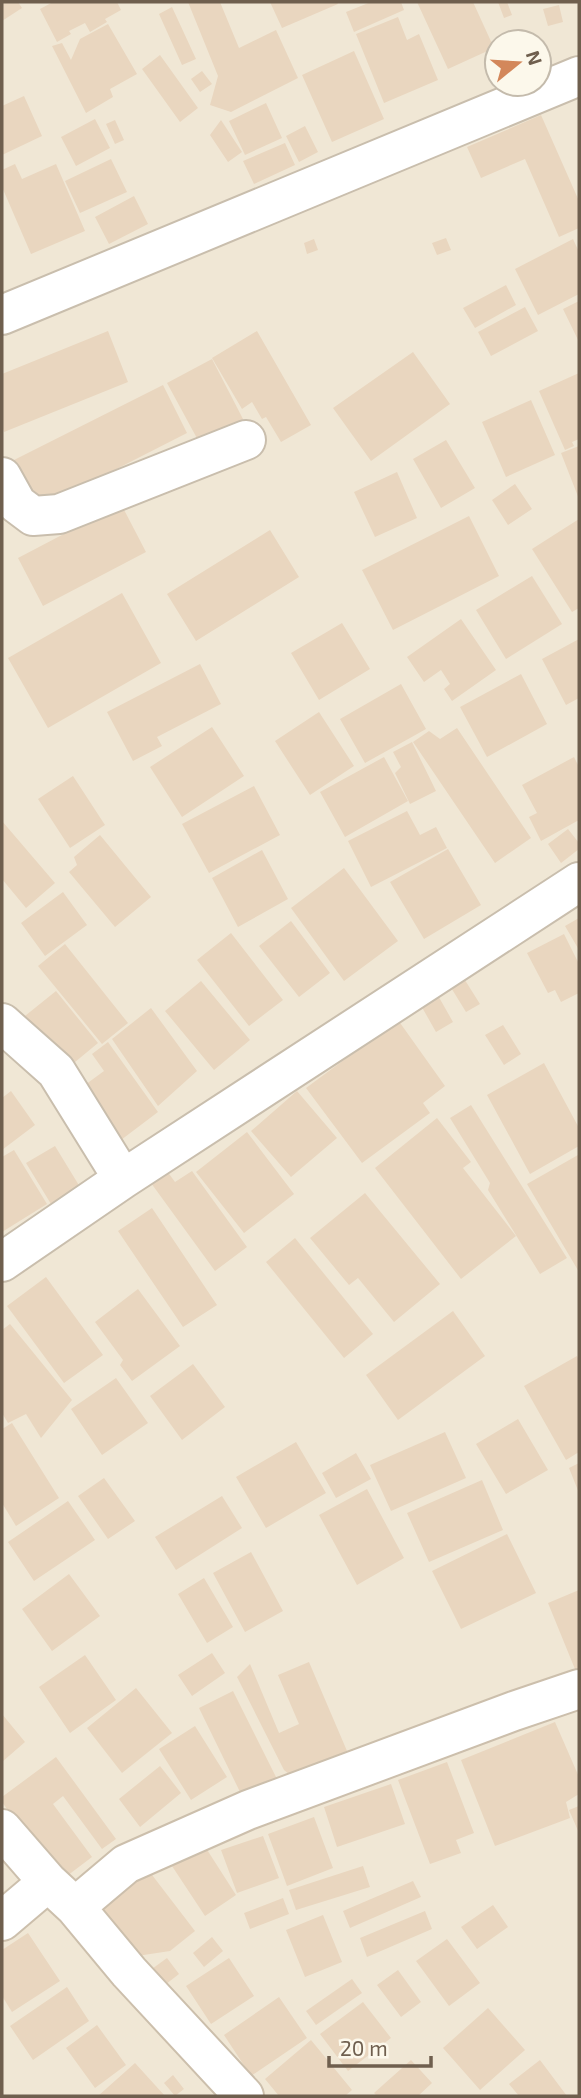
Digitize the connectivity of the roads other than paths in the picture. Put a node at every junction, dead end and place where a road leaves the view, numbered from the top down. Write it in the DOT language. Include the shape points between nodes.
graph roads {
  1 [pos="577,85"];
  2 [pos="2,315"];
  3 [pos="246,440"];
  4 [pos="2,477"];
  5 [pos="579,883"];
  6 [pos="2,1023"];
  7 [pos="123,1179"];
  8 [pos="2,1262"];
  9 [pos="579,1689"];
  10 [pos="2,1829"];
  11 [pos="62,1895"];
  12 [pos="2,1921"];
  13 [pos="244,2096"];
  1 -- 2 [label="street"];
  3 -- 4 [label="street" via="59,514 33,516 17,504"];
  5 -- 7 [label="street"];
  6 -- 7 [label="street" via="56,1071"];
  7 -- 8 [label="street"];
  9 -- 11 [label="street" via="247,1810"];
  10 -- 11 [label="street"];
  11 -- 12 [label="street"];
  11 -- 13 [label="street"];
}
